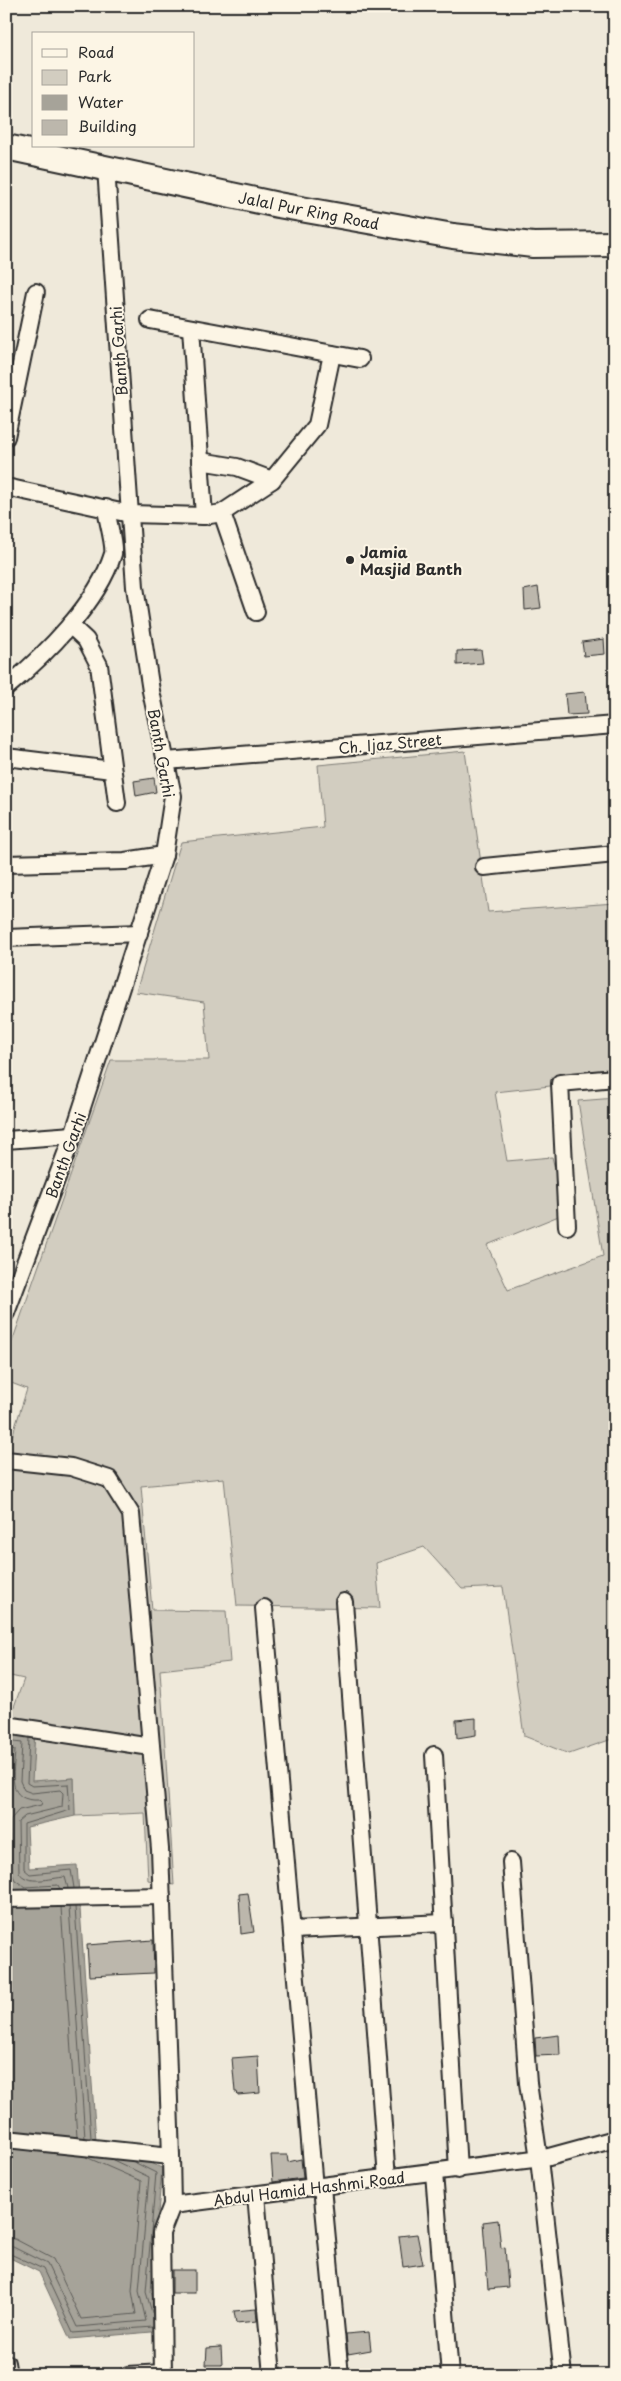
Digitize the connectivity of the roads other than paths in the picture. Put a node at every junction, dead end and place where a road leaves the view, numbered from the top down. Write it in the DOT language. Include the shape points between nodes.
graph roads {
  1 [pos="6,147"];
  2 [pos="106,168"];
  3 [pos="615,244"];
  4 [pos="36,292"];
  5 [pos="150,320"];
  6 [pos="191,328"];
  7 [pos="332,354"];
  8 [pos="360,359"];
  9 [pos="6,437"];
  10 [pos="200,461"];
  11 [pos="272,480"];
  12 [pos="6,487"];
  13 [pos="106,508"];
  14 [pos="222,513"];
  15 [pos="130,514"];
  16 [pos="204,516"];
  17 [pos="256,612"];
  18 [pos="70,625"];
  19 [pos="6,688"];
  20 [pos="615,725"];
  21 [pos="6,757"];
  22 [pos="166,761"];
  23 [pos="112,770"];
  24 [pos="117,803"];
  25 [pos="615,854"];
  26 [pos="164,855"];
  27 [pos="6,864"];
  28 [pos="484,867"];
  29 [pos="139,933"];
  30 [pos="6,938"];
  31 [pos="615,1078"];
  32 [pos="73,1135"];
  33 [pos="6,1140"];
  34 [pos="567,1226"];
  35 [pos="6,1313"];
  36 [pos="6,1460"];
  37 [pos="344,1602"];
  38 [pos="264,1608"];
  39 [pos="6,1726"];
  40 [pos="151,1747"];
  41 [pos="434,1755"];
  42 [pos="511,1862"];
  43 [pos="162,1896"];
  44 [pos="6,1899"];
  45 [pos="444,1923"];
  46 [pos="368,1927"];
  47 [pos="292,1930"];
  48 [pos="6,2139"];
  49 [pos="615,2139"];
  50 [pos="170,2156"];
  51 [pos="539,2159"];
  52 [pos="458,2170"];
  53 [pos="434,2173"];
  54 [pos="387,2179"];
  55 [pos="318,2188"];
  56 [pos="256,2195"];
  57 [pos="172,2205"];
  58 [pos="6,2363"];
  59 [pos="163,2374"];
  60 [pos="8,2375"];
  61 [pos="128,2375"];
  62 [pos="272,2375"];
  63 [pos="340,2375"];
  64 [pos="450,2375"];
  65 [pos="563,2375"];
  1 -- 2 [label="main road, Jalal Pur Ring Road"];
  2 -- 3 [label="main road, Jalal Pur Ring Road" via="326,214 453,236 533,245"];
  2 -- 15 [label="street, Banth Garhi"];
  4 -- 9 [label="street"];
  5 -- 6 [label="street"];
  6 -- 7 [label="street"];
  6 -- 10 [label="street"];
  7 -- 8 [label="street"];
  7 -- 11 [label="street" via="316,425"];
  10 -- 11 [label="street" via="237,467"];
  10 -- 16 [label="street"];
  11 -- 14 [label="street"];
  12 -- 13 [label="street"];
  13 -- 15 [label="street"];
  13 -- 18 [label="street" via="113,552 96,587"];
  14 -- 16 [label="street"];
  14 -- 17 [label="street"];
  15 -- 16 [label="street"];
  15 -- 22 [label="street, Banth Garhi" via="134,587"];
  18 -- 19 [label="street" via="38,661"];
  18 -- 23 [label="street" via="86,640 99,665"];
  20 -- 22 [label="street, Ch. Ijaz Street"];
  21 -- 23 [label="street"];
  22 -- 26 [label="street, Banth Garhi" via="173,796"];
  23 -- 24 [label="street"];
  25 -- 28 [label="street"];
  26 -- 27 [label="street" via="126,861"];
  26 -- 29 [label="street, Banth Garhi"];
  29 -- 30 [label="street"];
  29 -- 32 [label="street, Banth Garhi"];
  31 -- 34 [label="street" via="560,1083"];
  32 -- 33 [label="street"];
  32 -- 35 [label="street, Banth Garhi"];
  36 -- 40 [label="street" via="71,1467 109,1479 131,1514"];
  37 -- 46 [label="street"];
  38 -- 47 [label="street"];
  39 -- 40 [label="street"];
  40 -- 43 [label="street"];
  41 -- 45 [label="street"];
  42 -- 51 [label="street" via="528,2083"];
  43 -- 44 [label="street"];
  43 -- 50 [label="street"];
  45 -- 46 [label="street"];
  45 -- 52 [label="street"];
  46 -- 47 [label="street"];
  46 -- 54 [label="street"];
  47 -- 55 [label="street"];
  48 -- 50 [label="street"];
  49 -- 51 [label="street, Abdul Hamid Hashmi Road"];
  50 -- 57 [label="street"];
  51 -- 52 [label="street, Abdul Hamid Hashmi Road"];
  51 -- 65 [label="street"];
  52 -- 53 [label="street, Abdul Hamid Hashmi Road"];
  53 -- 54 [label="street, Abdul Hamid Hashmi Road"];
  53 -- 64 [label="street"];
  54 -- 55 [label="street, Abdul Hamid Hashmi Road"];
  55 -- 56 [label="street, Abdul Hamid Hashmi Road"];
  55 -- 63 [label="street"];
  56 -- 57 [label="street, Abdul Hamid Hashmi Road"];
  56 -- 62 [label="street"];
  57 -- 59 [label="street" via="161,2233"];
  58 -- 60 [label="street"];
  59 -- 61 [label="street"];
}
